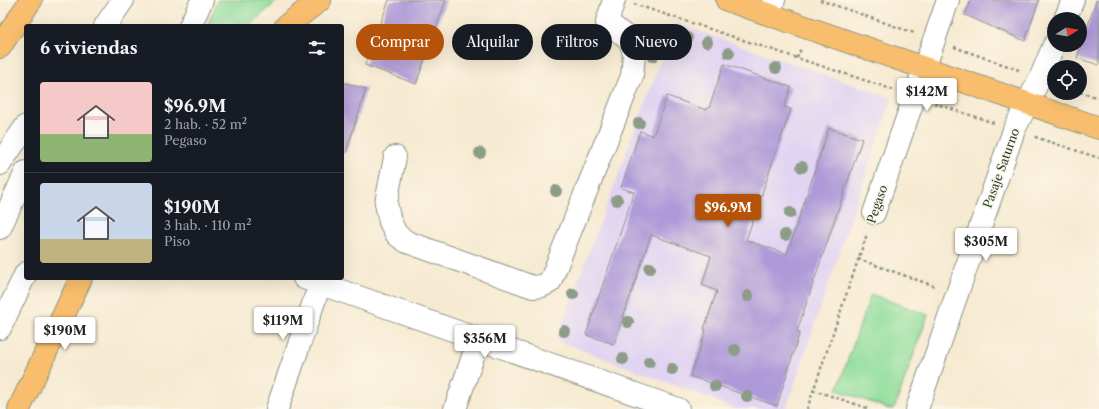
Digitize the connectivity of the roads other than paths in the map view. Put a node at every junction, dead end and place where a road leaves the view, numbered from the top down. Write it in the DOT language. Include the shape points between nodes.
graph roads {
  1 [pos="31,0"];
  2 [pos="123,0"];
  3 [pos="202,0"];
  4 [pos="320,0"];
  5 [pos="727,0"];
  6 [pos="948,0"];
  7 [pos="1073,0"];
  8 [pos="622,1"];
  9 [pos="771,7"];
  10 [pos="1068,12"];
  11 [pos="106,24"];
  12 [pos="191,24"];
  13 [pos="289,24"];
  14 [pos="0,47"];
  15 [pos="1051,52"];
  16 [pos="925,68"];
  17 [pos="1028,104"];
  18 [pos="1099,128"];
  19 [pos="24,129"];
  20 [pos="395,157"];
  21 [pos="0,164"];
  22 [pos="24,176"];
  23 [pos="874,213"];
  24 [pos="0,228"];
  25 [pos="24,277"];
  26 [pos="80,280"];
  27 [pos="312,281"];
  28 [pos="0,328"];
  29 [pos="479,339"];
  30 [pos="632,401"];
  31 [pos="20,409"];
  32 [pos="277,409"];
  33 [pos="454,409"];
  34 [pos="678,409"];
  35 [pos="917,409"];
  1 -- 14 [label="main road"];
  2 -- 11 [label="street"];
  3 -- 12 [label="street"];
  4 -- 13 [label="main road"];
  5 -- 9 [label="main road"];
  6 -- 16 [label="street, Pegaso"];
  7 -- 10 [label="street"];
  8 -- 20 [label="street" via="607,22 630,40 634,54 632,76 550,282 533,287 407,242 396,235 386,203"];
  9 -- 16 [label="main road"];
  15 -- 17 [label="street, Pasaje Saturno"];
  16 -- 17 [label="main road"];
  16 -- 23 [label="street, Pegaso"];
  17 -- 18 [label="main road"];
  17 -- 35 [label="street, Pasaje Saturno" via="1014,130"];
  19 -- 21 [label="street"];
  22 -- 24 [label="street"];
  25 -- 28 [label="street"];
  26 -- 31 [label="main road"];
  27 -- 29 [label="street"];
  27 -- 32 [label="street"];
  29 -- 30 [label="street"];
  29 -- 33 [label="street"];
  30 -- 34 [label="street"];
}
